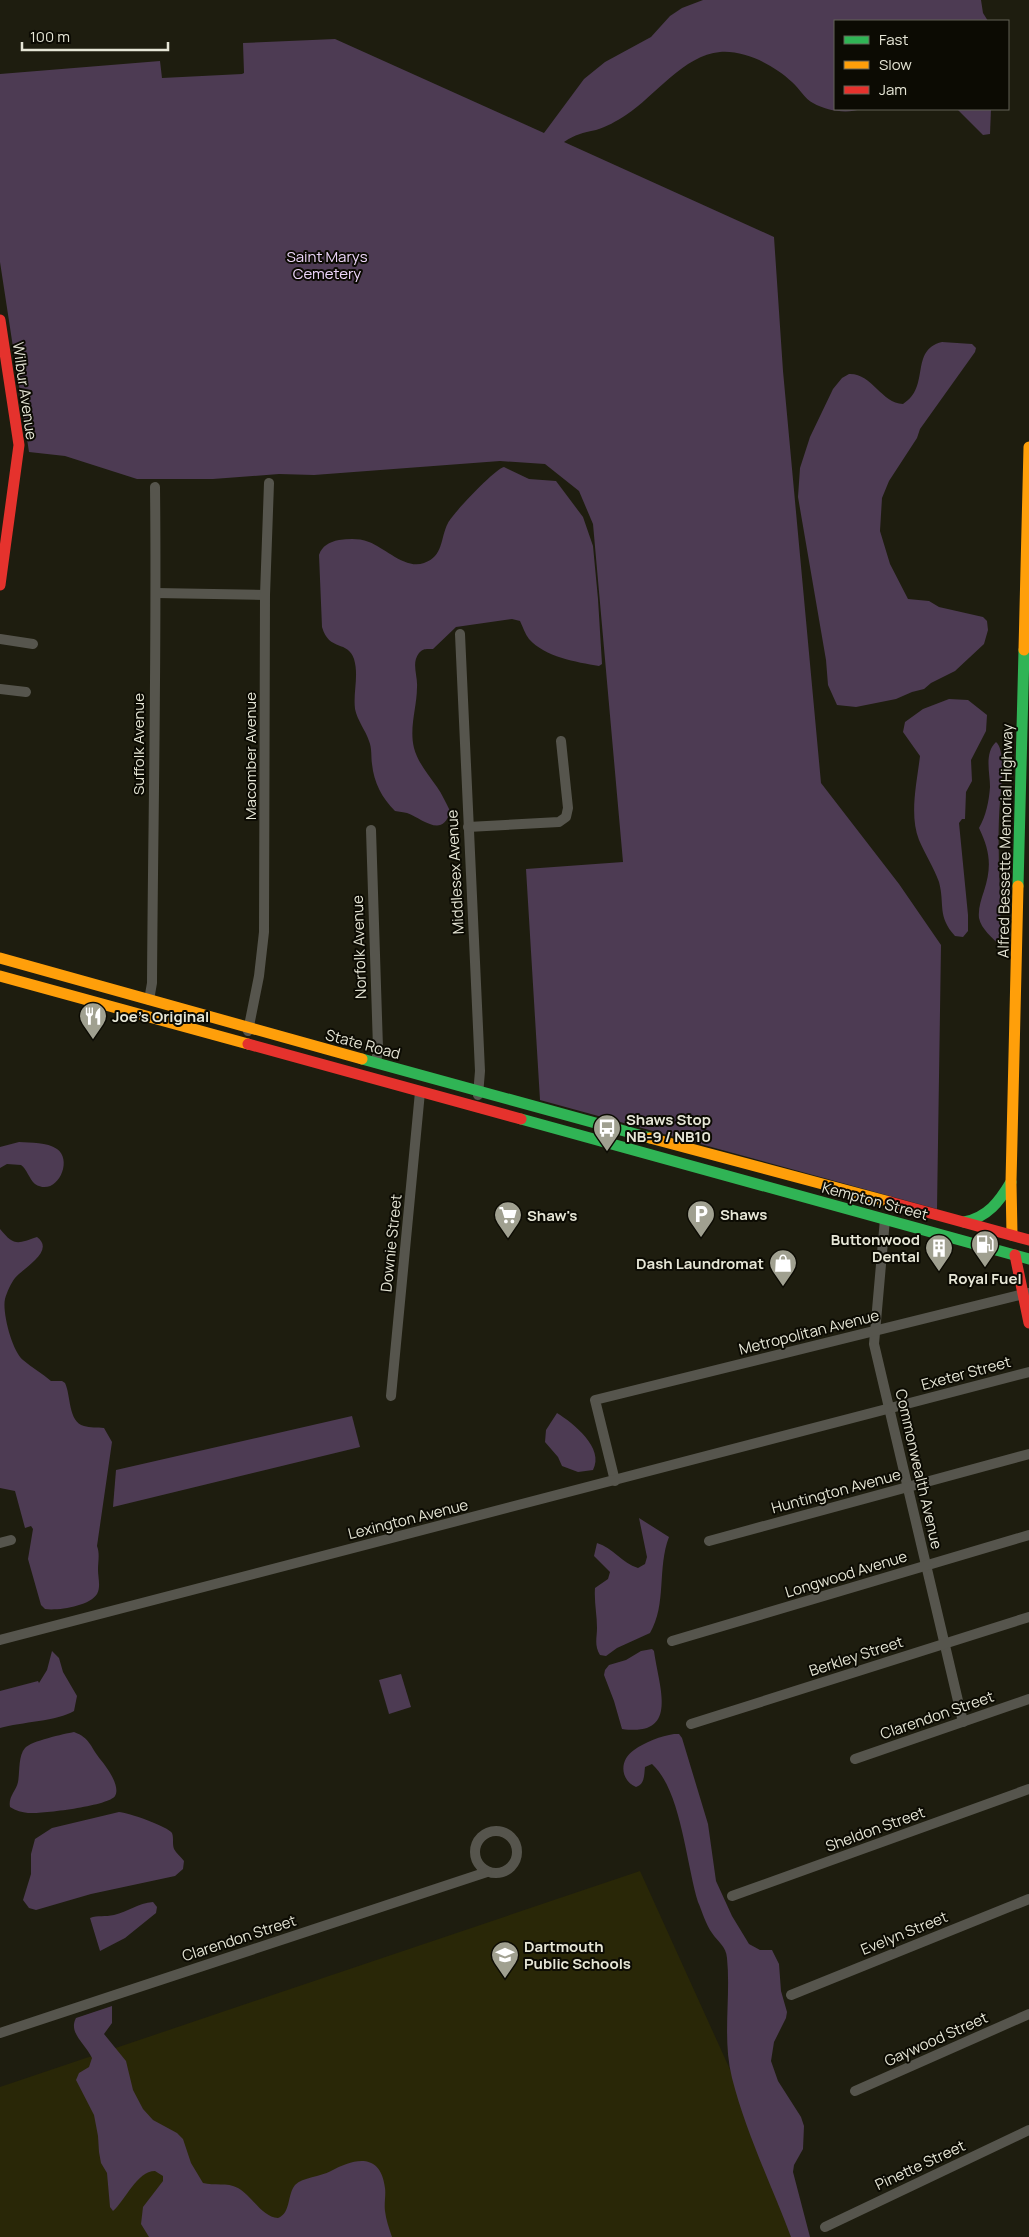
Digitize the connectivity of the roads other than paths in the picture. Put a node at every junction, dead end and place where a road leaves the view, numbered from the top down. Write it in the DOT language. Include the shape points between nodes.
graph roads {
  1 [pos="0,320"];
  2 [pos="1029,447"];
  3 [pos="269,483"];
  4 [pos="155,487"];
  5 [pos="0,585"];
  6 [pos="156,593"];
  7 [pos="266,595"];
  8 [pos="460,634"];
  9 [pos="0,639"];
  10 [pos="33,644"];
  11 [pos="0,689"];
  12 [pos="26,692"];
  13 [pos="562,741"];
  14 [pos="468,827"];
  15 [pos="371,830"];
  16 [pos="0,958"];
  17 [pos="0,976"];
  18 [pos="149,1000"];
  19 [pos="249,1028"];
  20 [pos="245,1044"];
  21 [pos="376,1063"];
  22 [pos="478,1091"];
  23 [pos="420,1092"];
  24 [pos="476,1108"];
  25 [pos="718,1156"];
  26 [pos="714,1173"];
  27 [pos="1011,1182"];
  28 [pos="885,1220"];
  29 [pos="964,1222"];
  30 [pos="1012,1235"];
  31 [pos="1029,1240"];
  32 [pos="1015,1255"];
  33 [pos="1029,1260"];
  34 [pos="1026,1294"];
  35 [pos="1029,1323"];
  36 [pos="875,1331"];
  37 [pos="1029,1372"];
  38 [pos="391,1396"];
  39 [pos="889,1409"];
  40 [pos="824,1427"];
  41 [pos="1029,1454"];
  42 [pos="615,1481"];
  43 [pos="908,1487"];
  44 [pos="1029,1535"];
  45 [pos="11,1540"];
  46 [pos="709,1541"];
  47 [pos="0,1543"];
  48 [pos="926,1566"];
  49 [pos="1029,1617"];
  50 [pos="0,1640"];
  51 [pos="672,1641"];
  52 [pos="945,1644"];
  53 [pos="1029,1699"];
  54 [pos="963,1722"];
  55 [pos="691,1724"];
  56 [pos="855,1759"];
  57 [pos="1029,1790"];
  58 [pos="487,1872"];
  59 [pos="732,1896"];
  60 [pos="1029,1899"];
  61 [pos="791,1995"];
  62 [pos="1029,2014"];
  63 [pos="0,2033"];
  64 [pos="855,2091"];
  65 [pos="1029,2130"];
  66 [pos="825,2227"];
  1 -- 5 [label="main road, Wilbur Avenue" via="18,445"];
  2 -- 27 [label="main road, Alfred Bessette Memorial Highway"];
  3 -- 7 [label="street, Macomber Avenue"];
  4 -- 6 [label="street, Suffolk Avenue"];
  6 -- 7 [label="street"];
  6 -- 18 [label="street, Suffolk Avenue" via="152,983"];
  7 -- 19 [label="street, Macomber Avenue" via="264,932"];
  8 -- 14 [label="street, Middlesex Avenue"];
  9 -- 10 [label="street"];
  11 -- 12 [label="street"];
  13 -- 14 [label="street" via="566,817 559,822"];
  14 -- 22 [label="street, Middlesex Avenue" via="480,1071"];
  15 -- 21 [label="street, Norfolk Avenue"];
  16 -- 18 [label="main road, State Road"];
  17 -- 20 [label="main road, State Road"];
  18 -- 19 [label="main road, State Road"];
  19 -- 20 [label="street, Macomber Avenue"];
  19 -- 21 [label="main road, State Road"];
  20 -- 23 [label="main road, State Road"];
  21 -- 22 [label="main road, State Road"];
  22 -- 24 [label="street, Middlesex Avenue"];
  22 -- 25 [label="main road, State Road"];
  23 -- 24 [label="main road, State Road"];
  23 -- 38 [label="street, Downie Street"];
  24 -- 26 [label="main road, State Road"];
  25 -- 26 [label="main road"];
  25 -- 29 [label="main road, Kempton Street"];
  26 -- 28 [label="main road, Kempton Street"];
  27 -- 29 [label="main road" via="994,1209 978,1219"];
  27 -- 30 [label="main road, Alfred Bessette Memorial Highway"];
  28 -- 32 [label="main road, Kempton Street"];
  28 -- 36 [label="street, Commonwealth Avenue"];
  29 -- 30 [label="main road, Kempton Street"];
  30 -- 31 [label="main road, Kempton Street"];
  30 -- 32 [label="main road, Alfred Bessette Memorial Highway"];
  32 -- 33 [label="main road, Kempton Street"];
  32 -- 34 [label="main road, Alfred Bessette Memorial Highway"];
  34 -- 35 [label="main road, Alfred Bessette Memorial Highway"];
  34 -- 36 [label="street, Metropolitan Avenue"];
  36 -- 39 [label="street, Commonwealth Avenue" via="874,1344"];
  36 -- 42 [label="street, Metropolitan Avenue" via="595,1400"];
  37 -- 39 [label="street, Exeter Street"];
  39 -- 40 [label="street, Exeter Street"];
  39 -- 43 [label="street, Commonwealth Avenue"];
  40 -- 42 [label="street, Lexington Avenue"];
  41 -- 43 [label="street, Huntington Avenue"];
  42 -- 50 [label="street, Lexington Avenue"];
  43 -- 46 [label="street, Huntington Avenue"];
  43 -- 48 [label="street, Commonwealth Avenue"];
  44 -- 48 [label="street, Longwood Avenue"];
  45 -- 47 [label="street"];
  48 -- 51 [label="street, Longwood Avenue"];
  48 -- 52 [label="street, Commonwealth Avenue"];
  49 -- 52 [label="street, Berkley Street"];
  52 -- 54 [label="street, Commonwealth Avenue"];
  52 -- 55 [label="street, Berkley Street"];
  53 -- 54 [label="street, Clarendon Street"];
  54 -- 56 [label="street, Clarendon Street"];
  57 -- 59 [label="street, Sheldon Street"];
  58 -- 58 [label="street, Clarendon Street" via="508,1870 516,1859 516,1845 507,1834 487,1833 477,1843 475,1856"];
  58 -- 63 [label="street, Clarendon Street"];
  60 -- 61 [label="street, Evelyn Street"];
  62 -- 64 [label="street, Gaywood Street"];
  65 -- 66 [label="street, Pinette Street"];
}
